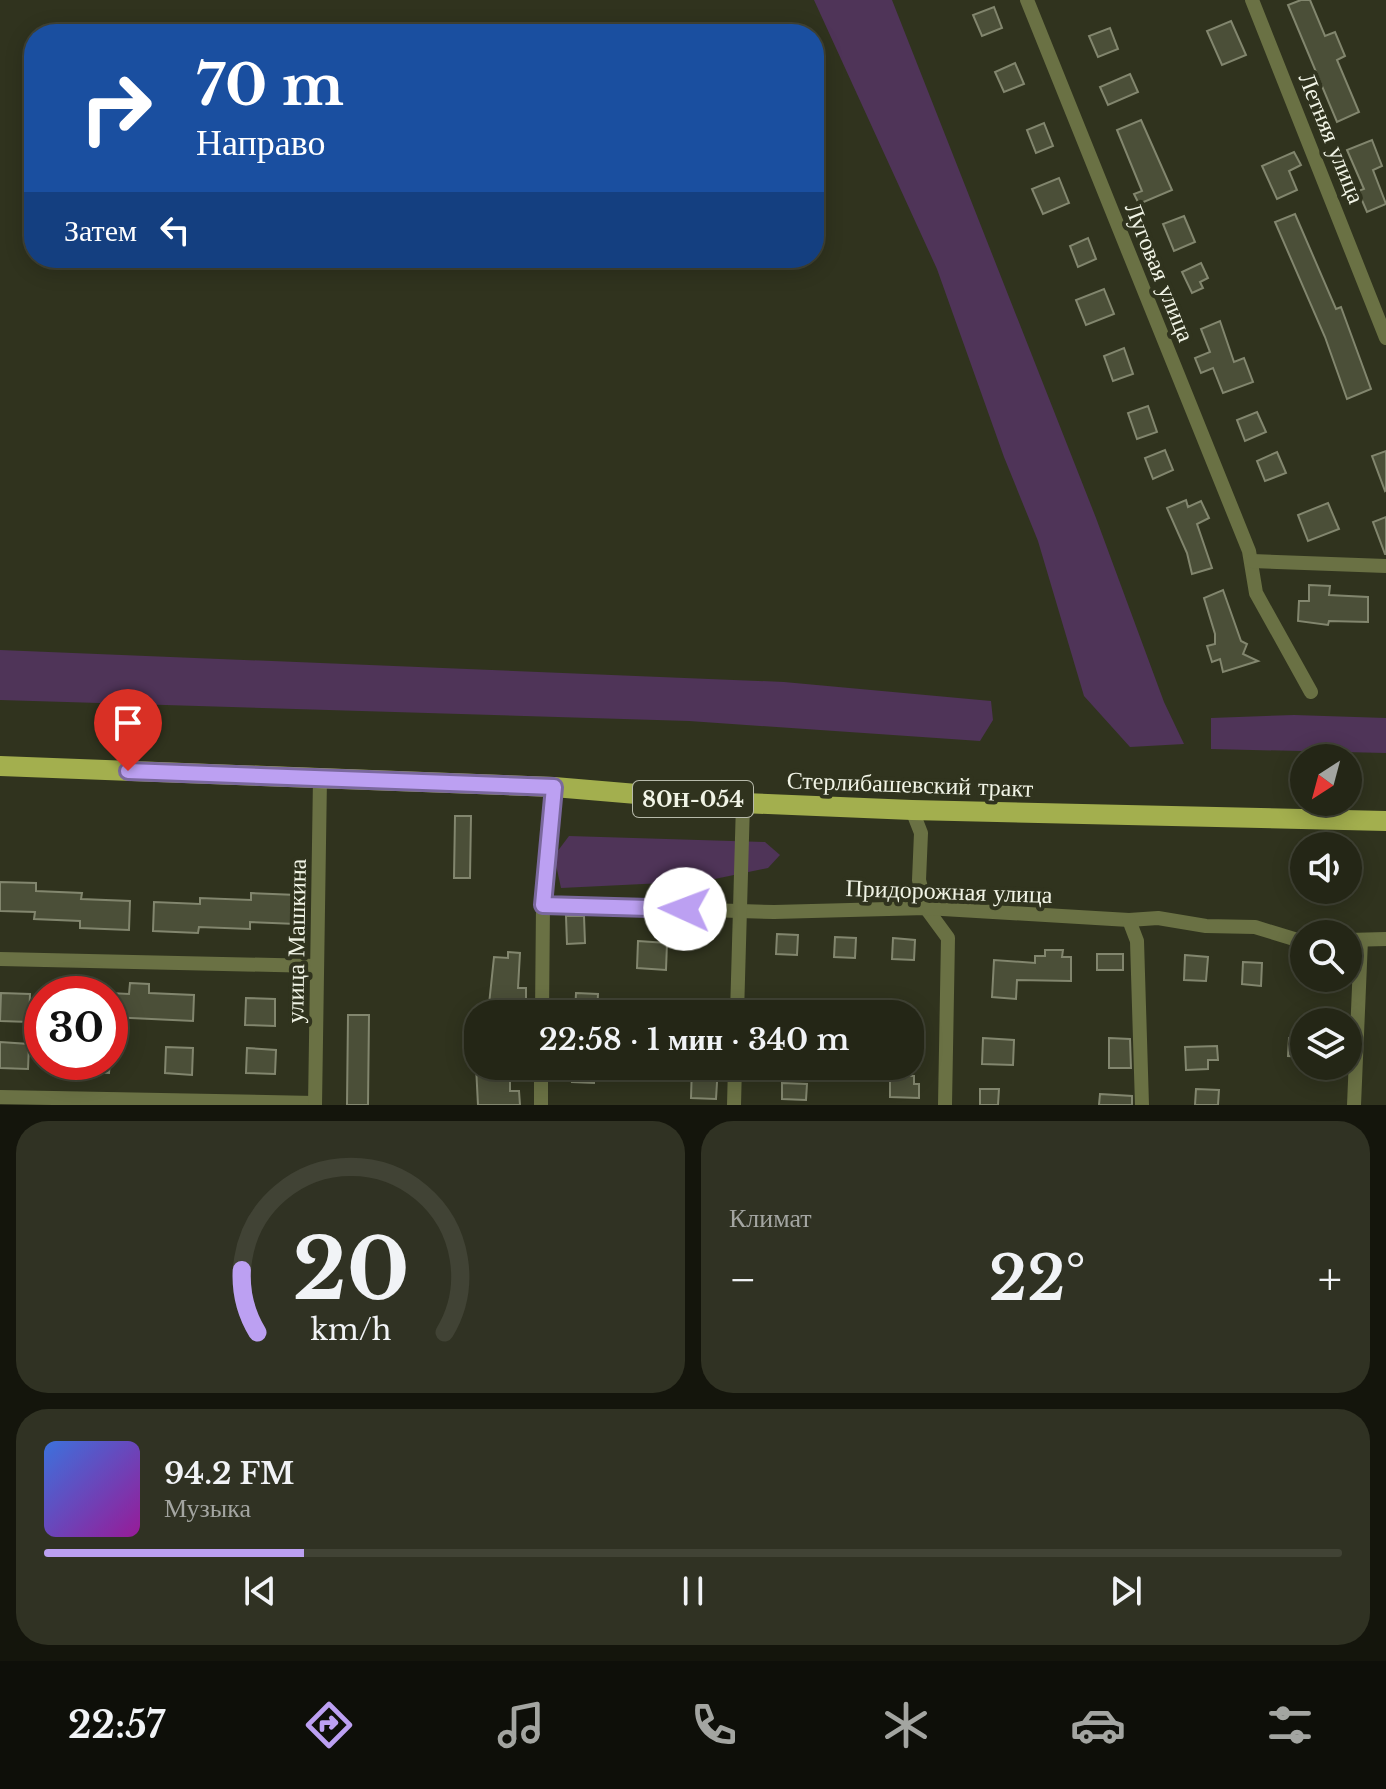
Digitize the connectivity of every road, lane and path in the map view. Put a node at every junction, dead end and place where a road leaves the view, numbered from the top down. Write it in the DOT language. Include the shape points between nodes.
graph roads {
  1 [pos="1027,0"];
  2 [pos="1252,0"];
  3 [pos="1386,338"];
  4 [pos="1252,561"];
  5 [pos="1386,566"];
  6 [pos="1311,692"];
  7 [pos="0,766"];
  8 [pos="320,778"];
  9 [pos="554,787"];
  10 [pos="743,803"];
  11 [pos="912,810"];
  12 [pos="1386,821"];
  13 [pos="543,905"];
  14 [pos="926,908"];
  15 [pos="742,911"];
  16 [pos="1129,920"];
  17 [pos="1290,938"];
  18 [pos="1386,939"];
  19 [pos="1362,940"];
  20 [pos="0,959"];
  21 [pos="317,966"];
  22 [pos="1354,992"];
  23 [pos="542,1000"];
  24 [pos="738,1000"];
  25 [pos="541,1080"];
  26 [pos="735,1080"];
  27 [pos="0,1097"];
  28 [pos="315,1104"];
  29 [pos="541,1105"];
  30 [pos="734,1105"];
  31 [pos="945,1105"];
  32 [pos="1142,1105"];
  33 [pos="1354,1105"];
  1 -- 4 [label="street, Луговая улица"];
  2 -- 3 [label="street, Летняя улица"];
  4 -- 5 [label="street"];
  4 -- 6 [label="street, Луговая улица" via="1256,593"];
  7 -- 8 [label="main road, Стерлибашевский тракт / 80Н-054"];
  8 -- 9 [label="main road, Стерлибашевский тракт / 80Н-054"];
  8 -- 21 [label="street, улица Машкина"];
  9 -- 10 [label="main road, Стерлибашевский тракт / 80Н-054"];
  9 -- 13 [label="street"];
  10 -- 11 [label="main road, Стерлибашевский тракт / 80Н-054"];
  10 -- 15 [label="street"];
  11 -- 12 [label="main road, Стерлибашевский тракт / 80Н-054"];
  11 -- 14 [label="street" via="921,833 919,880"];
  13 -- 15 [label="street, Придорожная улица"];
  13 -- 23 [label="street"];
  14 -- 15 [label="street, Придорожная улица"];
  14 -- 16 [label="street, Придорожная улица"];
  14 -- 31 [label="street" via="948,938"];
  15 -- 24 [label="street"];
  16 -- 17 [label="street, Придорожная улица" via="1255,927"];
  16 -- 32 [label="street" via="1137,941"];
  18 -- 19 [label="street"];
  20 -- 21 [label="street"];
  21 -- 28 [label="street, улица Машкина"];
  22 -- 33 [label="street"];
  25 -- 29 [label="street"];
  26 -- 30 [label="street"];
  27 -- 28 [label="street"];
}
